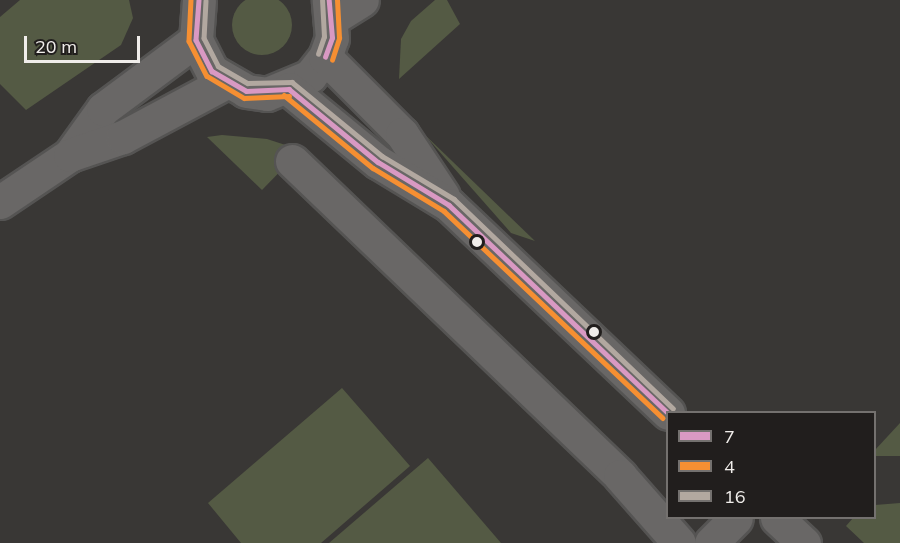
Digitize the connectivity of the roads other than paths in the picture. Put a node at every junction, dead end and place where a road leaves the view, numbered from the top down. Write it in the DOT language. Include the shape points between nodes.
graph roads {
  1 [pos="199,0"];
  2 [pos="362,0"];
  3 [pos="331,9"];
  4 [pos="196,40"];
  5 [pos="325,57"];
  6 [pos="226,82"];
  7 [pos="289,89"];
  8 [pos="70,155"];
  9 [pos="292,161"];
  10 [pos="0,202"];
  11 [pos="449,205"];
  12 [pos="666,411"];
  13 [pos="735,519"];
  14 [pos="778,519"];
  15 [pos="679,543"];
  16 [pos="711,543"];
  17 [pos="804,543"];
  1 -- 4 [label="street"];
  2 -- 3 [label="street"];
  3 -- 5 [label="street"];
  4 -- 6 [label="street" via="212,71"];
  4 -- 8 [label="street" via="103,109"];
  5 -- 7 [label="street"];
  5 -- 11 [label="street" via="402,134"];
  6 -- 7 [label="street" via="246,92"];
  6 -- 8 [label="street" via="123,138"];
  7 -- 11 [label="street" via="378,162"];
  8 -- 10 [label="street"];
  9 -- 15 [label="street" via="620,476"];
  11 -- 12 [label="street"];
  13 -- 16 [label="street"];
  14 -- 17 [label="street"];
}
